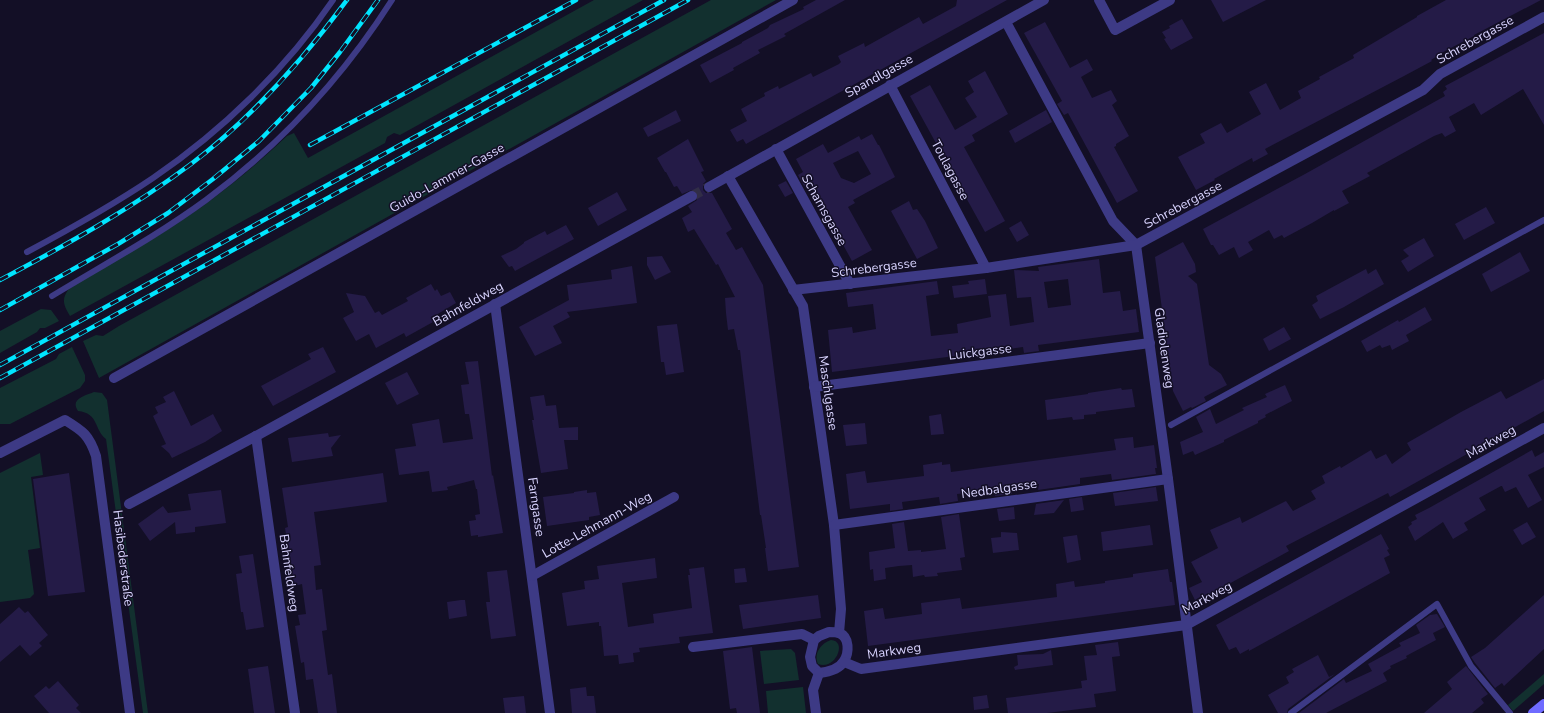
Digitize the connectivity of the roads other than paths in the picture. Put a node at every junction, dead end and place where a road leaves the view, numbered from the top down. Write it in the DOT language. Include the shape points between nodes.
graph roads {
  1 [pos="333,0"];
  2 [pos="392,0"];
  3 [pos="793,0"];
  4 [pos="1044,0"];
  5 [pos="1099,0"];
  6 [pos="1170,0"];
  7 [pos="1544,17"];
  8 [pos="1006,22"];
  9 [pos="890,85"];
  10 [pos="776,149"];
  11 [pos="728,176"];
  12 [pos="709,187"];
  13 [pos="692,196"];
  14 [pos="1544,220"];
  15 [pos="1136,245"];
  16 [pos="27,252"];
  17 [pos="986,268"];
  18 [pos="850,284"];
  19 [pos="793,290"];
  20 [pos="52,296"];
  21 [pos="495,304"];
  22 [pos="1150,344"];
  23 [pos="114,378"];
  24 [pos="814,387"];
  25 [pos="1171,425"];
  26 [pos="1544,428"];
  27 [pos="256,436"];
  28 [pos="0,453"];
  29 [pos="1168,480"];
  30 [pos="674,497"];
  31 [pos="129,504"];
  32 [pos="834,525"];
  33 [pos="532,576"];
  34 [pos="1186,625"];
  35 [pos="839,633"];
  36 [pos="814,640"];
  37 [pos="693,647"];
  38 [pos="844,662"];
  39 [pos="819,673"];
  40 [pos="1544,704"];
  41 [pos="130,713"];
  42 [pos="295,713"];
  43 [pos="550,713"];
  44 [pos="816,713"];
  45 [pos="1198,713"];
  46 [pos="1291,713"];
  47 [pos="1510,713"];
  48 [pos="1533,713"];
  1 -- 16 [label="lane" via="284,63 213,132 153,178 88,219"];
  2 -- 20 [label="lane" via="352,58 323,92 284,133 247,166 206,200 147,240"];
  3 -- 23 [label="street, Guido-Lammer-Gasse"];
  4 -- 8 [label="street, Spandlgasse"];
  5 -- 6 [label="street" via="1115,30"];
  7 -- 15 [label="street, Schrebergasse" via="1440,74 1423,90"];
  8 -- 9 [label="street, Spandlgasse"];
  8 -- 15 [label="street" via="1113,221"];
  9 -- 10 [label="street, Spandlgasse"];
  9 -- 17 [label="street, Toulagasse"];
  10 -- 11 [label="street, Spandlgasse"];
  10 -- 18 [label="street, Schamsgasse"];
  11 -- 12 [label="street"];
  11 -- 19 [label="street, Maschlgasse"];
  13 -- 21 [label="street, Bahnfeldweg"];
  14 -- 25 [label="lane"];
  15 -- 17 [label="street, Schrebergasse"];
  15 -- 22 [label="street, Gladiolenweg"];
  17 -- 18 [label="street, Schrebergasse"];
  18 -- 19 [label="street, Schrebergasse"];
  19 -- 24 [label="street, Maschlgasse" via="803,306"];
  21 -- 27 [label="street, Bahnfeldweg"];
  21 -- 33 [label="street, Farngasse"];
  22 -- 24 [label="street, Luickgasse"];
  22 -- 29 [label="street, Gladiolenweg"];
  24 -- 32 [label="street, Maschlgasse"];
  26 -- 34 [label="street, Markweg"];
  27 -- 31 [label="street, Bahnfeldweg"];
  27 -- 42 [label="street, Bahnfeldweg"];
  28 -- 41 [label="street, Hasibederstraße" via="65,420 80,429 91,441 96,456"];
  29 -- 32 [label="street, Nedbalgasse"];
  29 -- 34 [label="street, Gladiolenweg"];
  30 -- 33 [label="street, Lotte-Lehmann-Weg"];
  32 -- 35 [label="street, Maschlgasse" via="841,609"];
  33 -- 43 [label="street, Farngasse"];
  34 -- 38 [label="street, Markweg" via="861,669"];
  34 -- 45 [label="street, Gladiolenweg"];
  35 -- 36 [label="street" via="829,632"];
  35 -- 38 [label="street" via="845,637 848,644"];
  36 -- 37 [label="street" via="802,634"];
  36 -- 39 [label="street" via="810,657 812,666"];
  38 -- 39 [label="street" via="830,672"];
  39 -- 44 [label="street" via="813,690"];
  40 -- 48 [label="street"];
  46 -- 47 [label="lane" via="1437,604 1471,666"];
}
